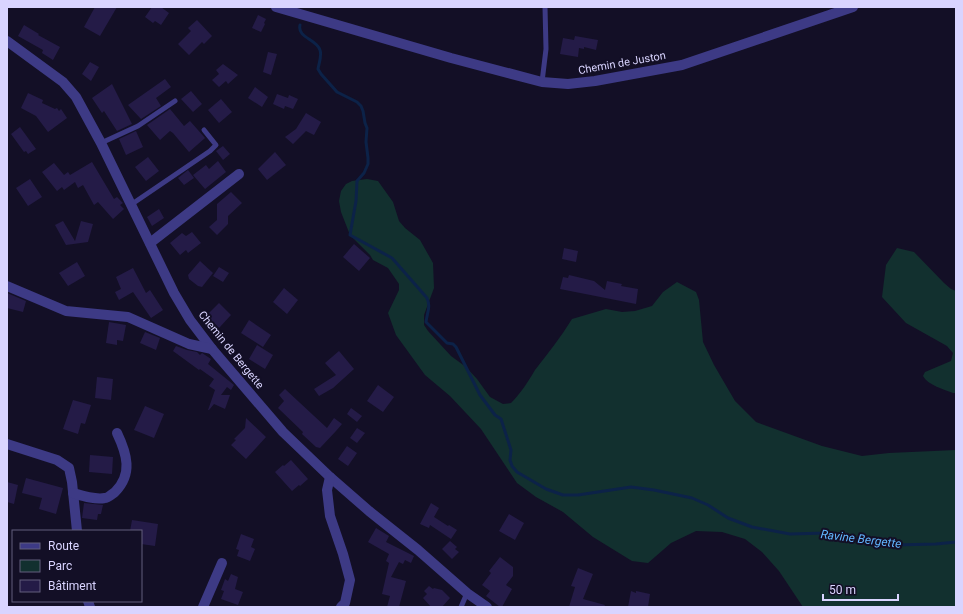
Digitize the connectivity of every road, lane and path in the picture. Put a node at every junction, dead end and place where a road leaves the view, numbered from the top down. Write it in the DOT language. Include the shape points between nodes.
graph roads {
  1 [pos="276,7"];
  2 [pos="545,7"];
  3 [pos="853,7"];
  4 [pos="7,41"];
  5 [pos="542,82"];
  6 [pos="175,101"];
  7 [pos="204,130"];
  8 [pos="101,143"];
  9 [pos="239,174"];
  10 [pos="132,204"];
  11 [pos="150,243"];
  12 [pos="7,286"];
  13 [pos="212,348"];
  14 [pos="117,433"];
  15 [pos="7,444"];
  16 [pos="330,477"];
  17 [pos="73,493"];
  18 [pos="77,530"];
  19 [pos="222,563"];
  20 [pos="467,593"];
  21 [pos="203,607"];
  22 [pos="341,607"];
  23 [pos="461,607"];
  24 [pos="487,607"];
  1 -- 5 [label="street, Chemin de Juston"];
  2 -- 5 [label="lane" via="546,49"];
  3 -- 5 [label="street, Chemin de Juston" via="682,64 595,81 568,84"];
  4 -- 8 [label="street, Chemin de Bergette" via="63,82 76,97"];
  6 -- 8 [label="lane" via="138,126"];
  7 -- 10 [label="lane" via="216,145"];
  8 -- 10 [label="street, Chemin de Bergette"];
  9 -- 11 [label="street"];
  10 -- 11 [label="street, Chemin de Bergette"];
  11 -- 13 [label="street, Chemin de Bergette" via="174,293 190,320"];
  12 -- 13 [label="street" via="66,311 128,317 189,344"];
  13 -- 16 [label="street, Chemin de Bergette" via="283,432"];
  14 -- 17 [label="street" via="124,447 127,471 122,484 106,498"];
  15 -- 17 [label="street" via="57,460 69,468"];
  16 -- 20 [label="street, Chemin de Bergette"];
  16 -- 22 [label="street" via="327,490 330,516 350,580 345,603"];
  17 -- 18 [label="street"];
  19 -- 21 [label="street"];
  20 -- 23 [label="lane"];
  20 -- 24 [label="street, Chemin de Bergette"];
}
